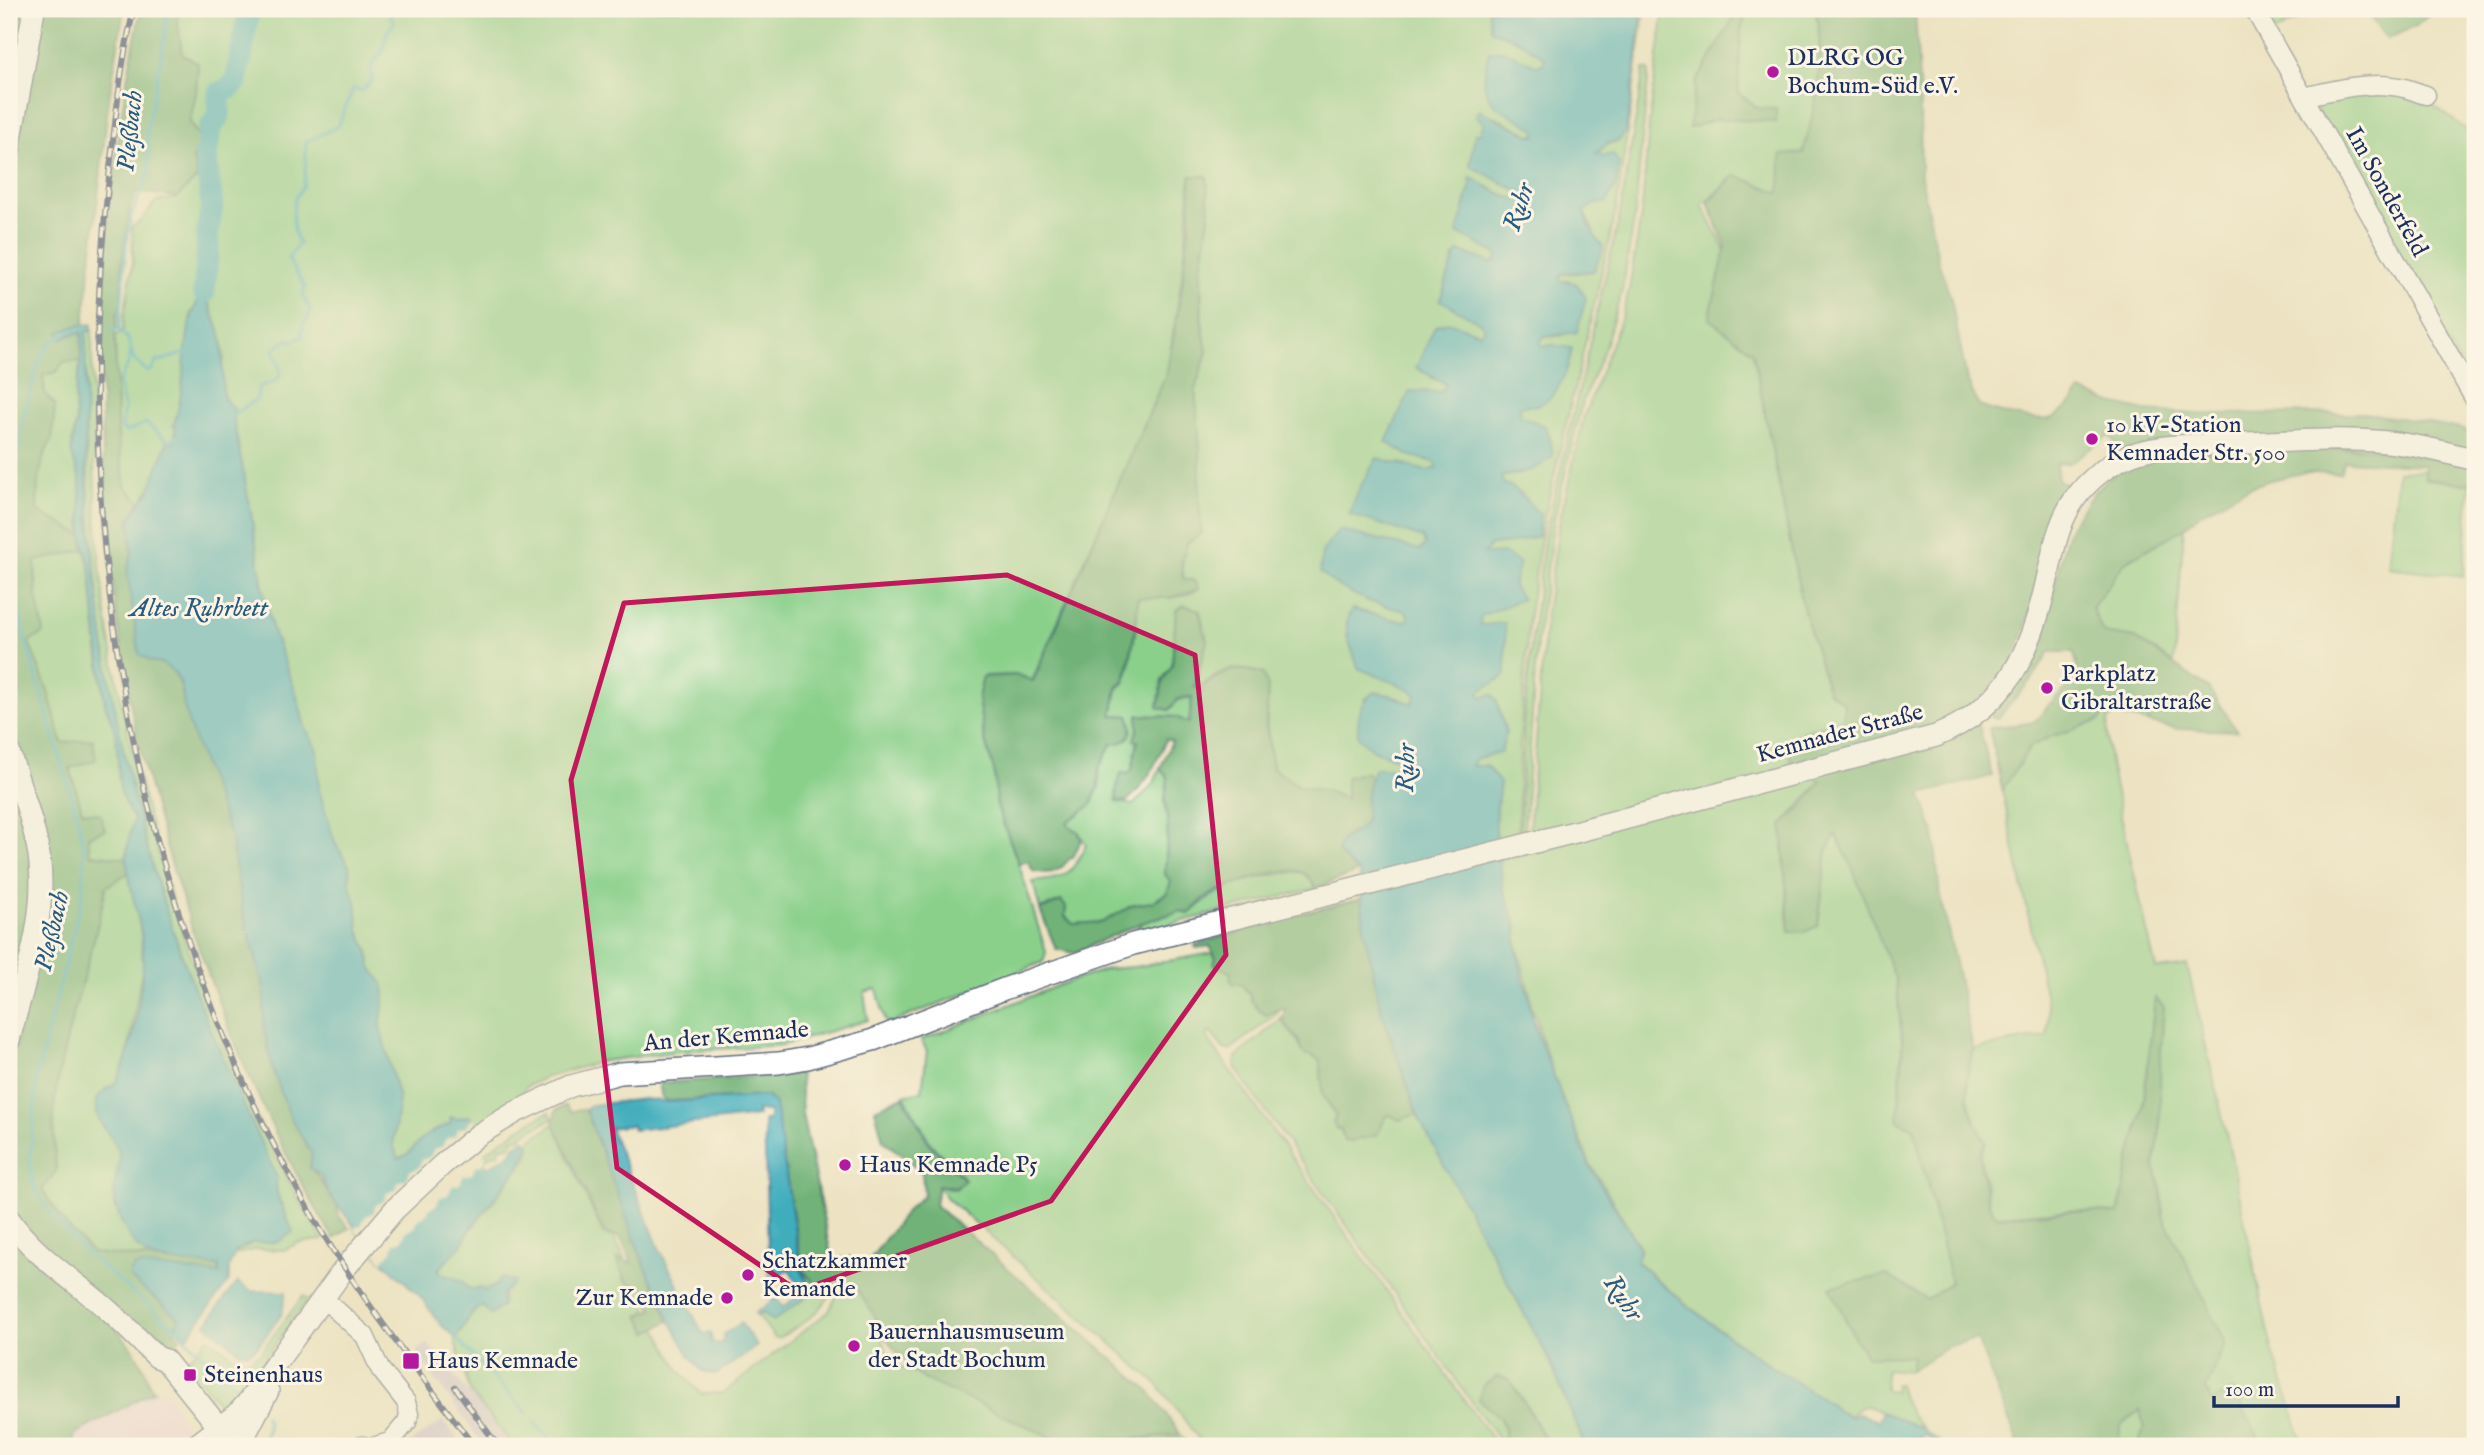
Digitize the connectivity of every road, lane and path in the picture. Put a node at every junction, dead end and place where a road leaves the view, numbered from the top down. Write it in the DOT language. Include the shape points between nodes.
graph roads {
  1 [pos="34,9"];
  2 [pos="2254,9"];
  3 [pos="2426,95"];
  4 [pos="2304,97"];
  5 [pos="9,150"];
  6 [pos="2475,400"];
  7 [pos="2475,460"];
  8 [pos="9,752"];
  9 [pos="1319,897"];
  10 [pos="9,1040"];
  11 [pos="9,1219"];
  12 [pos="323,1298"];
  13 [pos="220,1442"];
  14 [pos="376,1446"];
  1 -- 5 [label="main road"];
  2 -- 4 [label="street, Im Sonderfeld"];
  3 -- 4 [label="street" via="2374,86"];
  4 -- 6 [label="street, Im Sonderfeld"];
  7 -- 9 [label="main road, Kemnader Straße" via="2407,444 2341,440 2158,448 2123,458 2088,484 2068,510 2024,655 2003,686 1947,732"];
  8 -- 10 [label="main road" via="31,818 41,880 35,932"];
  9 -- 12 [label="main road, An der Kemnade" via="1133,944 834,1051 779,1063 620,1073 571,1086 478,1135 443,1164 395,1209"];
  11 -- 13 [label="main road" via="29,1244 165,1360"];
  12 -- 13 [label="main road, An der Kemnade"];
  12 -- 14 [label="street" via="365,1336 380,1369 406,1402 407,1422 390,1442"];
}
